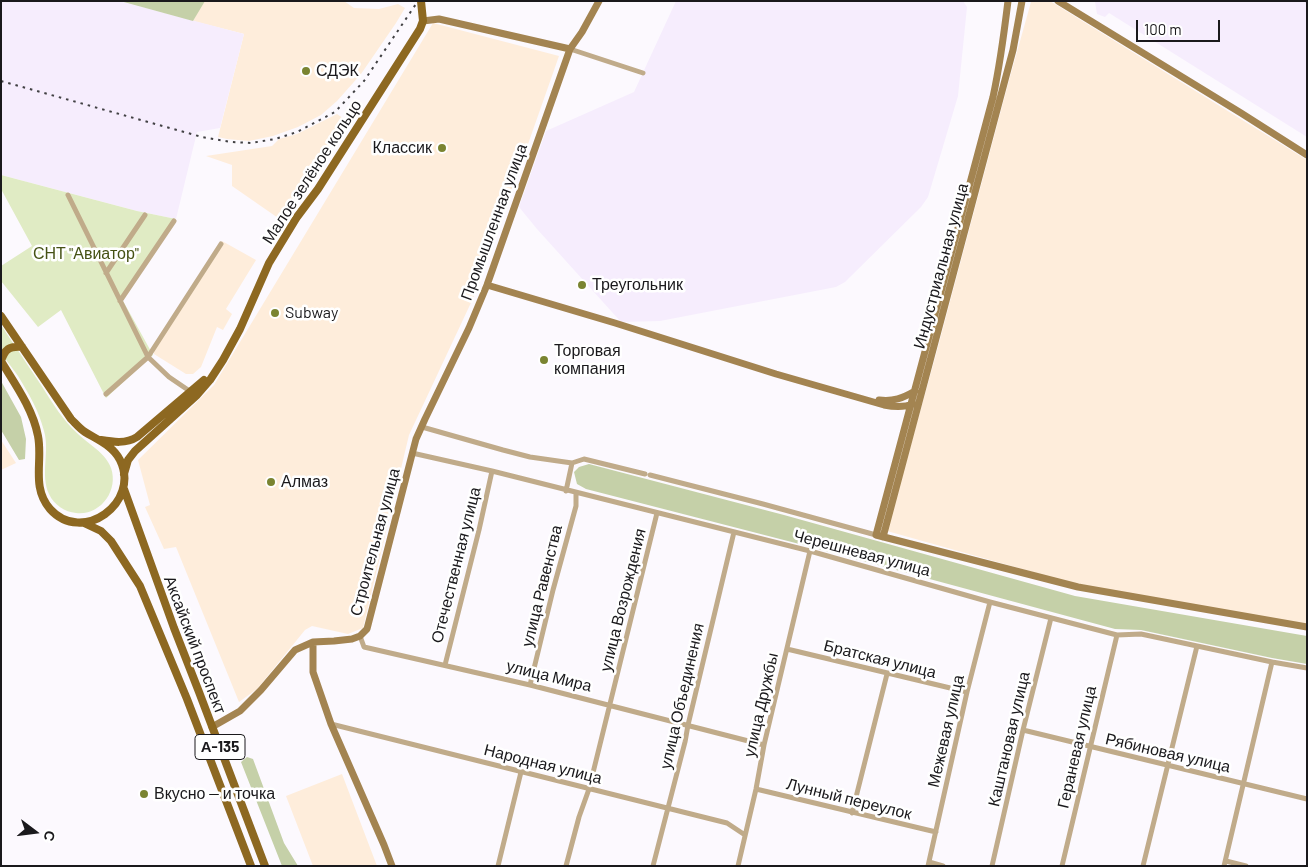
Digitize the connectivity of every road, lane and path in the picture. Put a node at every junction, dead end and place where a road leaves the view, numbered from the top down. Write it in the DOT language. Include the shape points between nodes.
graph roads {
  1 [pos="422,1"];
  2 [pos="599,1"];
  3 [pos="1008,1"];
  4 [pos="1022,1"];
  5 [pos="1058,1"];
  6 [pos="423,21"];
  7 [pos="570,49"];
  8 [pos="644,73"];
  9 [pos="986,138"];
  10 [pos="1307,155"];
  11 [pos="68,195"];
  12 [pos="145,216"];
  13 [pos="174,221"];
  14 [pos="221,244"];
  15 [pos="106,273"];
  16 [pos="948,280"];
  17 [pos="486,285"];
  18 [pos="120,301"];
  19 [pos="1,316"];
  20 [pos="22,347"];
  21 [pos="148,357"];
  22 [pos="223,360"];
  23 [pos="1,361"];
  24 [pos="915,391"];
  25 [pos="191,392"];
  26 [pos="106,394"];
  27 [pos="852,396"];
  28 [pos="920,398"];
  29 [pos="911,405"];
  30 [pos="422,427"];
  31 [pos="100,440"];
  32 [pos="412,452"];
  33 [pos="572,463"];
  34 [pos="492,471"];
  35 [pos="124,474"];
  36 [pos="124,489"];
  37 [pos="566,490"];
  38 [pos="576,493"];
  39 [pos="656,513"];
  40 [pos="84,522"];
  41 [pos="734,532"];
  42 [pos="880,536"];
  43 [pos="810,551"];
  44 [pos="990,602"];
  45 [pos="1051,618"];
  46 [pos="1307,627"];
  47 [pos="1117,635"];
  48 [pos="360,636"];
  49 [pos="313,642"];
  50 [pos="1197,646"];
  51 [pos="787,649"];
  52 [pos="1272,662"];
  53 [pos="445,665"];
  54 [pos="1307,668"];
  55 [pos="887,674"];
  56 [pos="530,685"];
  57 [pos="967,692"];
  58 [pos="610,705"];
  59 [pos="331,724"];
  60 [pos="688,725"];
  61 [pos="212,728"];
  62 [pos="1023,730"];
  63 [pos="764,744"];
  64 [pos="1091,747"];
  65 [pos="1168,765"];
  66 [pos="521,772"];
  67 [pos="1244,784"];
  68 [pos="589,789"];
  69 [pos="756,789"];
  70 [pos="1307,799"];
  71 [pos="668,809"];
  72 [pos="852,813"];
  73 [pos="936,832"];
  74 [pos="745,835"];
  75 [pos="1225,863"];
  76 [pos="929,864"];
  77 [pos="251,866"];
  78 [pos="265,866"];
  79 [pos="392,866"];
  80 [pos="498,866"];
  81 [pos="566,866"];
  82 [pos="653,866"];
  83 [pos="738,866"];
  84 [pos="943,866"];
  85 [pos="992,866"];
  86 [pos="1062,866"];
  87 [pos="1143,866"];
  88 [pos="1246,866"];
  1 -- 6 [label="main road"];
  2 -- 7 [label="street, Промышленная улица"];
  3 -- 9 [label="street, Индустриальная улица"];
  4 -- 9 [label="street, Индустриальная улица" via="1013,50"];
  5 -- 10 [label="street"];
  6 -- 7 [label="street" via="439,19"];
  6 -- 22 [label="main road, Малое зелёное кольцо" via="269,263"];
  7 -- 8 [label="street"];
  7 -- 17 [label="street, Промышленная улица"];
  9 -- 16 [label="street, Индустриальная улица"];
  11 -- 15 [label="street"];
  12 -- 15 [label="street"];
  13 -- 18 [label="street"];
  14 -- 21 [label="street"];
  15 -- 18 [label="street"];
  16 -- 24 [label="street, Индустриальная улица"];
  16 -- 28 [label="street, Индустриальная улица"];
  17 -- 27 [label="street"];
  17 -- 30 [label="street, Промышленная улица"];
  18 -- 21 [label="street"];
  19 -- 20 [label="main road"];
  20 -- 23 [label="main road" via="8,349"];
  20 -- 31 [label="main road" via="71,419 83,431"];
  21 -- 25 [label="street"];
  21 -- 26 [label="street"];
  22 -- 25 [label="main road, Малое зелёное кольцо"];
  22 -- 35 [label="main road, Малое зелёное кольцо" via="197,395 135,451"];
  23 -- 40 [label="main road" via="32,414 38,436 39,485 44,500 60,517"];
  24 -- 27 [label="street" via="896,400 885,401"];
  24 -- 29 [label="street, Индустриальная улица"];
  25 -- 31 [label="main road, Малое зелёное кольцо" via="133,440"];
  27 -- 29 [label="street" via="897,407"];
  28 -- 29 [label="street"];
  28 -- 42 [label="street, Индустриальная улица"];
  29 -- 42 [label="street, Индустриальная улица"];
  30 -- 32 [label="street, Промышленная улица"];
  30 -- 33 [label="street" via="530,457"];
  31 -- 35 [label="main road" via="121,461"];
  32 -- 34 [label="street, Черешневая улица"];
  32 -- 48 [label="street, Строительная улица" via="367,629"];
  33 -- 37 [label="street"];
  33 -- 42 [label="street" via="584,459 648,474"];
  34 -- 37 [label="street, Черешневая улица"];
  34 -- 53 [label="street, Отечественная улица"];
  35 -- 36 [label="main road"];
  36 -- 40 [label="main road" via="114,508 98,519"];
  36 -- 61 [label="main road, Аксайский проспект / А-135"];
  37 -- 38 [label="street, Черешневая улица"];
  38 -- 39 [label="street, Черешневая улица"];
  38 -- 56 [label="street, улица Равенства" via="576,506"];
  39 -- 41 [label="street, Черешневая улица"];
  39 -- 58 [label="street, улица Возрождения"];
  40 -- 77 [label="main road, Аксайский проспект / А-135" via="112,541 140,586"];
  41 -- 43 [label="street, Черешневая улица"];
  41 -- 60 [label="street, улица Объединения"];
  42 -- 46 [label="street" via="1078,587"];
  43 -- 44 [label="street, Черешневая улица"];
  43 -- 51 [label="street, улица Дружбы"];
  44 -- 45 [label="street, Черешневая улица"];
  44 -- 57 [label="street, Межевая улица"];
  45 -- 47 [label="street, Черешневая улица"];
  45 -- 62 [label="street, Каштановая улица"];
  47 -- 50 [label="street, Черешневая улица" via="1141,634"];
  47 -- 64 [label="street, Гераневая улица"];
  48 -- 49 [label="street"];
  48 -- 53 [label="street, улица Мира" via="364,647"];
  49 -- 59 [label="street" via="313,672"];
  49 -- 61 [label="street" via="295,650 240,711"];
  50 -- 52 [label="street, Черешневая улица"];
  50 -- 65 [label="street"];
  51 -- 55 [label="street, Братская улица"];
  51 -- 63 [label="street, улица Дружбы"];
  52 -- 54 [label="street, Черешневая улица"];
  52 -- 67 [label="street"];
  53 -- 56 [label="street, улица Мира"];
  55 -- 57 [label="street, Братская улица"];
  55 -- 72 [label="street"];
  56 -- 58 [label="street, улица Мира"];
  57 -- 73 [label="street, Межевая улица"];
  58 -- 60 [label="street, улица Мира"];
  58 -- 68 [label="street, улица Возрождения"];
  59 -- 66 [label="street, Народная улица"];
  59 -- 79 [label="street"];
  60 -- 63 [label="street, улица Мира"];
  60 -- 71 [label="street, улица Объединения"];
  61 -- 78 [label="main road, Аксайский проспект / А-135"];
  62 -- 64 [label="street, Рябиновая улица"];
  62 -- 85 [label="street, Каштановая улица"];
  63 -- 69 [label="street, улица Дружбы"];
  64 -- 65 [label="street, Рябиновая улица"];
  64 -- 86 [label="street, Гераневая улица"];
  65 -- 67 [label="street, Рябиновая улица"];
  65 -- 87 [label="street"];
  66 -- 68 [label="street, Народная улица"];
  66 -- 80 [label="street"];
  67 -- 70 [label="street, Рябиновая улица"];
  67 -- 75 [label="street"];
  68 -- 71 [label="street, Народная улица"];
  68 -- 81 [label="street, улица Возрождения" via="578,817"];
  69 -- 72 [label="street, Лунный переулок"];
  69 -- 74 [label="street, улица Дружбы"];
  71 -- 74 [label="street, Народная улица" via="727,823"];
  71 -- 82 [label="street, улица Объединения"];
  72 -- 73 [label="street, Лунный переулок"];
  73 -- 76 [label="street, Межевая улица"];
  74 -- 83 [label="street, улица Дружбы"];
  75 -- 88 [label="street"];
  76 -- 84 [label="street"];
}
